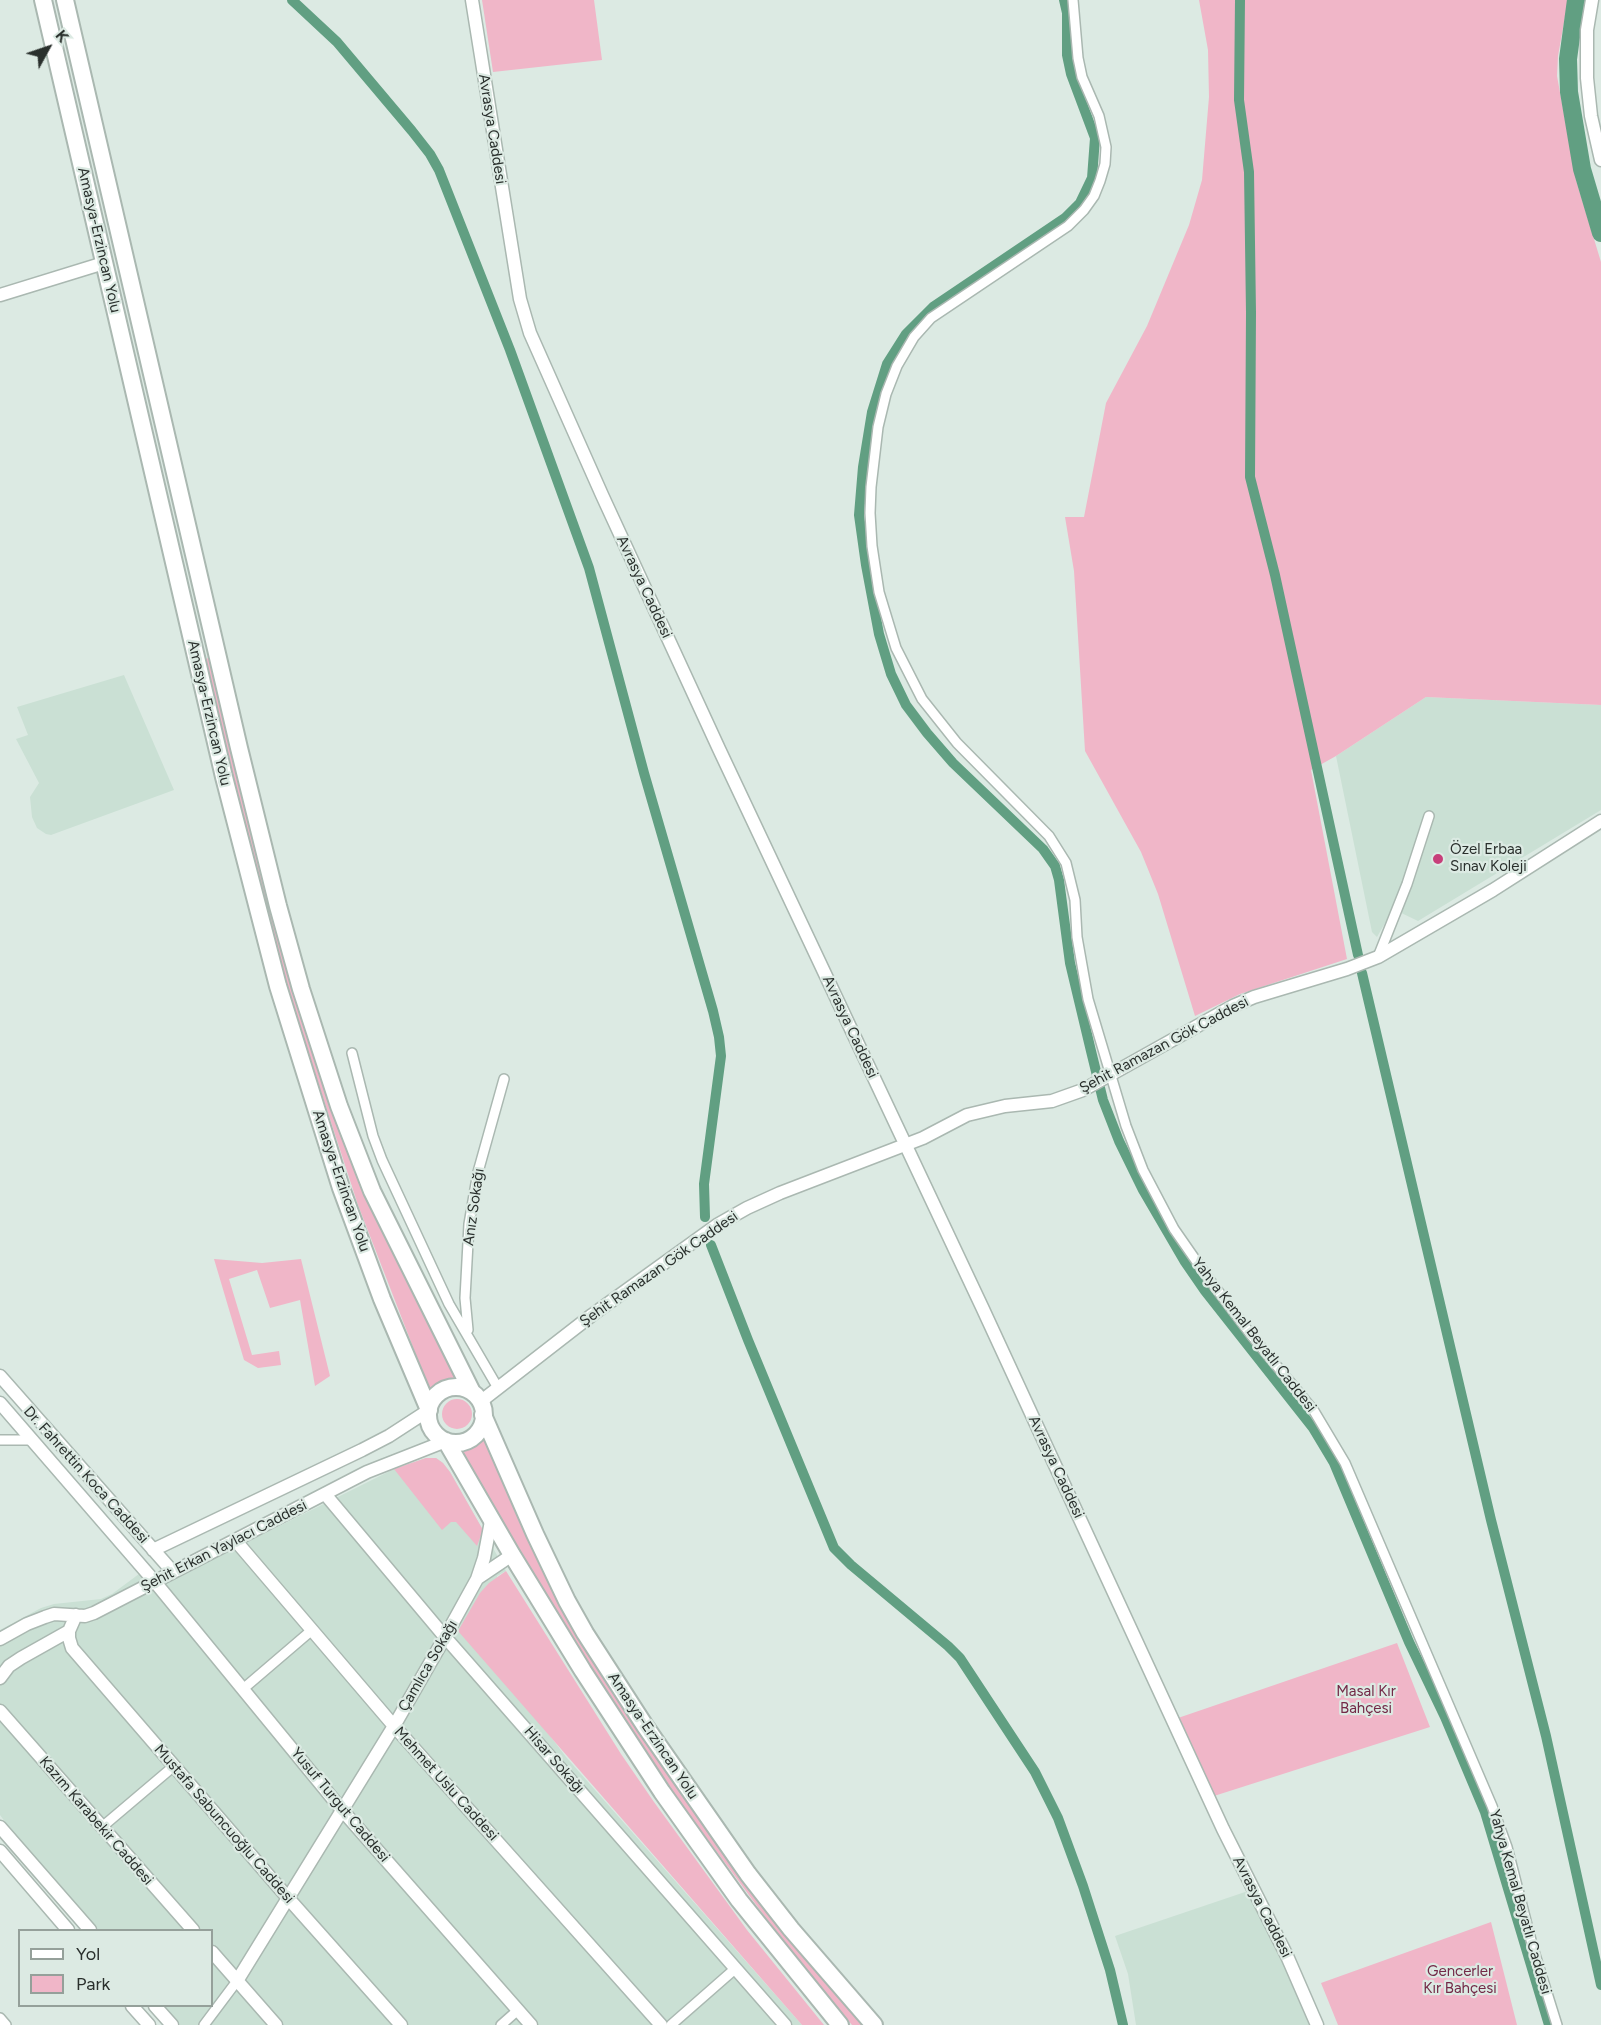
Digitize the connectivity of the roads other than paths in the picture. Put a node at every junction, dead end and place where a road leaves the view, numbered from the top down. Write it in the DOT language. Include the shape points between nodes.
graph roads {
  1 [pos="43,0"];
  2 [pos="65,0"];
  3 [pos="472,0"];
  4 [pos="1073,0"];
  5 [pos="1592,0"];
  6 [pos="1601,160"];
  7 [pos="104,263"];
  8 [pos="0,295"];
  9 [pos="1429,816"];
  10 [pos="1601,821"];
  11 [pos="1378,957"];
  12 [pos="352,1053"];
  13 [pos="1110,1077"];
  14 [pos="504,1079"];
  15 [pos="906,1145"];
  16 [pos="469,1339"];
  17 [pos="0,1376"];
  18 [pos="498,1388"];
  19 [pos="0,1402"];
  20 [pos="479,1403"];
  21 [pos="429,1410"];
  22 [pos="0,1440"];
  23 [pos="33,1440"];
  24 [pos="446,1441"];
  25 [pos="325,1494"];
  26 [pos="491,1521"];
  27 [pos="235,1540"];
  28 [pos="153,1550"];
  29 [pos="512,1556"];
  30 [pos="173,1572"];
  31 [pos="477,1579"];
  32 [pos="155,1581"];
  33 [pos="76,1615"];
  34 [pos="312,1630"];
  35 [pos="69,1631"];
  36 [pos="445,1637"];
  37 [pos="0,1639"];
  38 [pos="0,1678"];
  39 [pos="243,1689"];
  40 [pos="0,1711"];
  41 [pos="394,1726"];
  42 [pos="174,1766"];
  43 [pos="342,1810"];
  44 [pos="0,1827"];
  45 [pos="102,1827"];
  46 [pos="0,1851"];
  47 [pos="288,1898"];
  48 [pos="67,1929"];
  49 [pos="89,1929"];
  50 [pos="192,1929"];
  51 [pos="213,1953"];
  52 [pos="736,1968"];
  53 [pos="237,1981"];
  54 [pos="133,2007"];
  55 [pos="156,2007"];
  56 [pos="518,2010"];
  57 [pos="0,2018"];
  58 [pos="6,2025"];
  59 [pos="149,2025"];
  60 [pos="172,2025"];
  61 [pos="204,2025"];
  62 [pos="276,2025"];
  63 [pos="400,2025"];
  64 [pos="501,2025"];
  65 [pos="531,2025"];
  66 [pos="661,2025"];
  67 [pos="671,2025"];
  68 [pos="785,2025"];
  69 [pos="840,2025"];
  70 [pos="874,2025"];
  71 [pos="1317,2025"];
  72 [pos="1557,2025"];
  1 -- 7 [label="highway, Amasya-Erzincan Yolu"];
  2 -- 20 [label="highway, Amasya-Erzincan Yolu" via="239,748 298,979 339,1106 372,1191"];
  3 -- 15 [label="street, Avrasya Caddesi" via="520,298 530,333 714,738"];
  4 -- 13 [label="street, Yahya Kemal Beyatlı Caddesi" via="1080,68 1099,116 1106,147 1106,164 1097,189 1068,226 931,318 914,337 886,394 878,427 870,513 879,592 896,648 922,699 972,759 1049,836 1066,862 1075,900 1082,970"];
  5 -- 6 [label="street" via="1587,30 1587,78"];
  7 -- 8 [label="street"];
  7 -- 21 [label="highway, Amasya-Erzincan Yolu" via="224,777 278,986 341,1188"];
  9 -- 11 [label="street"];
  10 -- 11 [label="street, Şehit Ramazan Gök Caddesi"];
  11 -- 13 [label="street, Şehit Ramazan Gök Caddesi" via="1233,1006"];
  12 -- 16 [label="street" via="382,1160"];
  13 -- 15 [label="street, Şehit Ramazan Gök Caddesi" via="1052,1101 967,1115"];
  13 -- 72 [label="street, Yahya Kemal Beyatlı Caddesi" via="1143,1170 1174,1229 1224,1299 1314,1411 1345,1463 1492,1806"];
  14 -- 16 [label="street, Anız Sokağı" via="478,1172 469,1224 465,1298"];
  15 -- 18 [label="street, Şehit Ramazan Gök Caddesi" via="780,1193 728,1218"];
  15 -- 71 [label="street, Avrasya Caddesi"];
  16 -- 18 [label="street"];
  17 -- 28 [label="street, Dr. Fahrettin Koca Caddesi"];
  18 -- 20 [label="street, Şehit Ramazan Gök Caddesi"];
  19 -- 23 [label="street, Dr. Fahrettin Koca Caddesi"];
  20 -- 21 [label="highway" via="460,1387 446,1389 434,1397"];
  20 -- 24 [label="highway" via="480,1427 472,1437"];
  20 -- 70 [label="highway, Amasya-Erzincan Yolu" via="535,1534 585,1634 723,1840"];
  21 -- 24 [label="highway" via="432,1429"];
  21 -- 28 [label="street, Şehit Erkan Yaylacı Caddesi" via="380,1441"];
  22 -- 23 [label="street"];
  23 -- 32 [label="street, Dr. Fahrettin Koca Caddesi"];
  24 -- 25 [label="street, Şehit Erkan Yaylacı Caddesi" via="379,1466"];
  24 -- 26 [label="highway, Amasya-Erzincan Yolu"];
  25 -- 27 [label="street, Şehit Erkan Yaylacı Caddesi"];
  25 -- 36 [label="street, Hisar Sokağı"];
  26 -- 29 [label="highway, Amasya-Erzincan Yolu"];
  26 -- 31 [label="street, Çamlıca Sokağı"];
  27 -- 30 [label="street, Şehit Erkan Yaylacı Caddesi"];
  27 -- 34 [label="street, Mehmet Uslu Caddesi"];
  28 -- 30 [label="street, Dr. Fahrettin Koca Caddesi"];
  29 -- 31 [label="street, Çamlıca Sokağı"];
  29 -- 69 [label="highway, Amasya-Erzincan Yolu" via="691,1834"];
  30 -- 32 [label="street, Şehit Erkan Yaylacı Caddesi"];
  31 -- 36 [label="street, Çamlıca Sokağı"];
  32 -- 33 [label="street, Şehit Erkan Yaylacı Caddesi" via="94,1613"];
  32 -- 39 [label="street, Yusuf Turgut Caddesi"];
  33 -- 35 [label="street"];
  33 -- 37 [label="street, Şehit Erkan Yaylacı Caddesi" via="54,1614"];
  34 -- 39 [label="street"];
  34 -- 41 [label="street, Mehmet Uslu Caddesi"];
  35 -- 38 [label="street" via="9,1666"];
  35 -- 42 [label="street, Mustafa Sabuncuoğlu Caddesi" via="72,1648"];
  36 -- 41 [label="street, Çamlıca Sokağı"];
  36 -- 52 [label="street, Hisar Sokağı"];
  39 -- 43 [label="street, Yusuf Turgut Caddesi"];
  40 -- 45 [label="street, Kazım Karabekir Caddesi"];
  41 -- 43 [label="street, Çamlıca Sokağı"];
  41 -- 66 [label="street, Mehmet Uslu Caddesi"];
  42 -- 45 [label="street"];
  42 -- 47 [label="street, Mustafa Sabuncuoğlu Caddesi"];
  43 -- 47 [label="street, Çamlıca Sokağı"];
  43 -- 56 [label="street, Yusuf Turgut Caddesi"];
  44 -- 49 [label="street"];
  45 -- 50 [label="street, Kazım Karabekir Caddesi"];
  46 -- 48 [label="street"];
  47 -- 53 [label="street, Çamlıca Sokağı"];
  47 -- 63 [label="street, Mustafa Sabuncuoğlu Caddesi"];
  51 -- 53 [label="street"];
  52 -- 67 [label="street"];
  52 -- 68 [label="street, Hisar Sokağı"];
  53 -- 61 [label="street, Çamlıca Sokağı"];
  53 -- 62 [label="street"];
  54 -- 59 [label="street"];
  55 -- 60 [label="street"];
  56 -- 64 [label="street"];
  56 -- 65 [label="street, Yusuf Turgut Caddesi"];
  57 -- 58 [label="street"];
}
